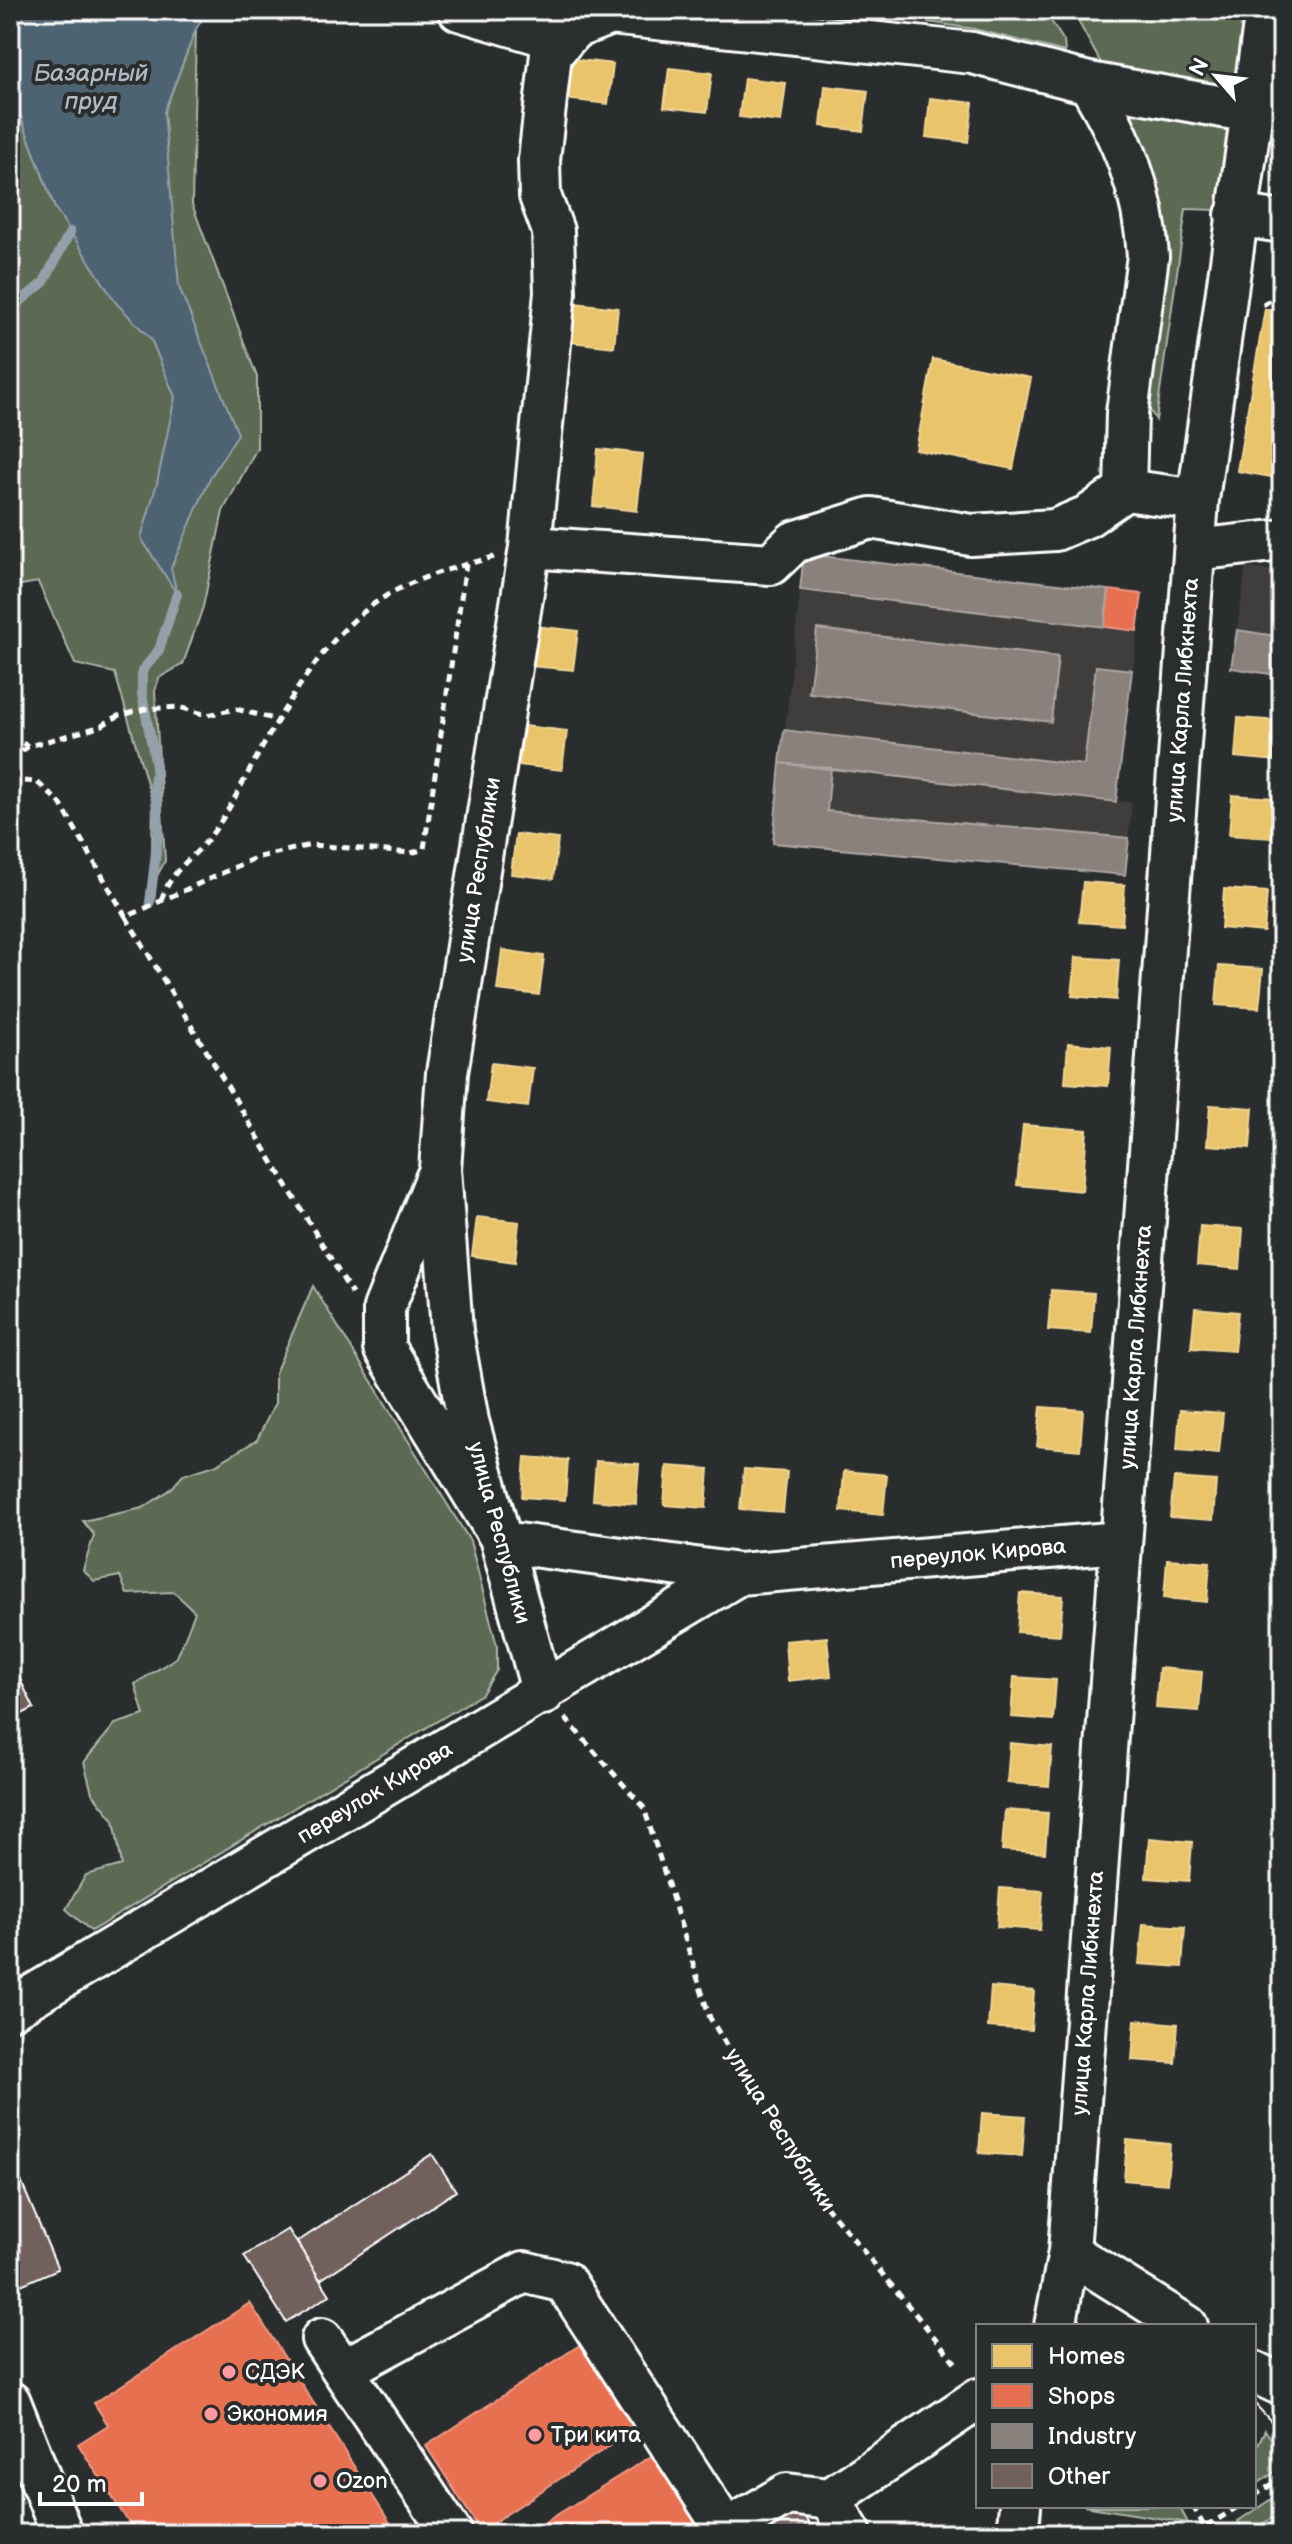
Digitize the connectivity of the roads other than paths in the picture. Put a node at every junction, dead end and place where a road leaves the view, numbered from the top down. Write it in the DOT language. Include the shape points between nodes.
graph roads {
  1 [pos="459,10"];
  2 [pos="1266,10"];
  3 [pos="560,40"];
  4 [pos="1089,83"];
  5 [pos="1251,112"];
  6 [pos="1236,215"];
  7 [pos="1282,222"];
  8 [pos="1125,490"];
  9 [pos="1198,500"];
  10 [pos="1282,540"];
  11 [pos="530,547"];
  12 [pos="1195,550"];
  13 [pos="440,1169"];
  14 [pos="503,1542"];
  15 [pos="1121,1542"];
  16 [pos="739,1574"];
  17 [pos="543,1694"];
  18 [pos="10,2009"];
  19 [pos="1069,2252"];
  20 [pos="1170,2323"];
  21 [pos="1055,2324"];
  22 [pos="1256,2373"];
  23 [pos="1282,2385"];
  24 [pos="973,2388"];
  25 [pos="10,2402"];
  26 [pos="830,2499"];
  27 [pos="1020,2508"];
  28 [pos="57,2532"];
  29 [pos="727,2532"];
  30 [pos="452,2534"];
  31 [pos="851,2534"];
  32 [pos="1017,2534"];
  1 -- 3 [label="street"];
  2 -- 5 [label="street, улица Карла Либкнехта"];
  3 -- 4 [label="street" via="574,28 610,14 972,53"];
  3 -- 11 [label="street, улица Республики" via="551,54 539,160 540,196 553,231 555,293"];
  4 -- 5 [label="street"];
  4 -- 8 [label="street" via="1134,170 1147,237 1127,413"];
  5 -- 6 [label="street, улица Карла Либкнехта"];
  6 -- 7 [label="street"];
  6 -- 9 [label="street, улица Карла Либкнехта"];
  8 -- 9 [label="street"];
  8 -- 11 [label="street" via="1088,516 1055,530 971,535 871,518 794,542 771,564"];
  9 -- 12 [label="street, улица Карла Либкнехта"];
  10 -- 12 [label="street"];
  11 -- 13 [label="street, улица Республики" via="447,1073"];
  12 -- 15 [label="street, улица Карла Либкнехта"];
  13 -- 14 [label="street, улица Республики" via="452,1331 468,1421"];
  13 -- 14 [label="street" via="384,1308 384,1348"];
  14 -- 16 [label="street, переулок Кирова"];
  14 -- 17 [label="street, улица Республики"];
  15 -- 16 [label="street, переулок Кирова"];
  15 -- 19 [label="street, улица Карла Либкнехта"];
  16 -- 17 [label="street, переулок Кирова"];
  17 -- 18 [label="street, переулок Кирова"];
  19 -- 20 [label="street"];
  19 -- 21 [label="street, улица Карла Либкнехта"];
  22 -- 23 [label="street"];
  24 -- 26 [label="street"];
  25 -- 28 [label="street"];
  26 -- 29 [label="street" via="787,2494"];
  26 -- 31 [label="street"];
  27 -- 32 [label="street"];
  29 -- 30 [label="street" via="565,2282 524,2272 333,2355"];
}
